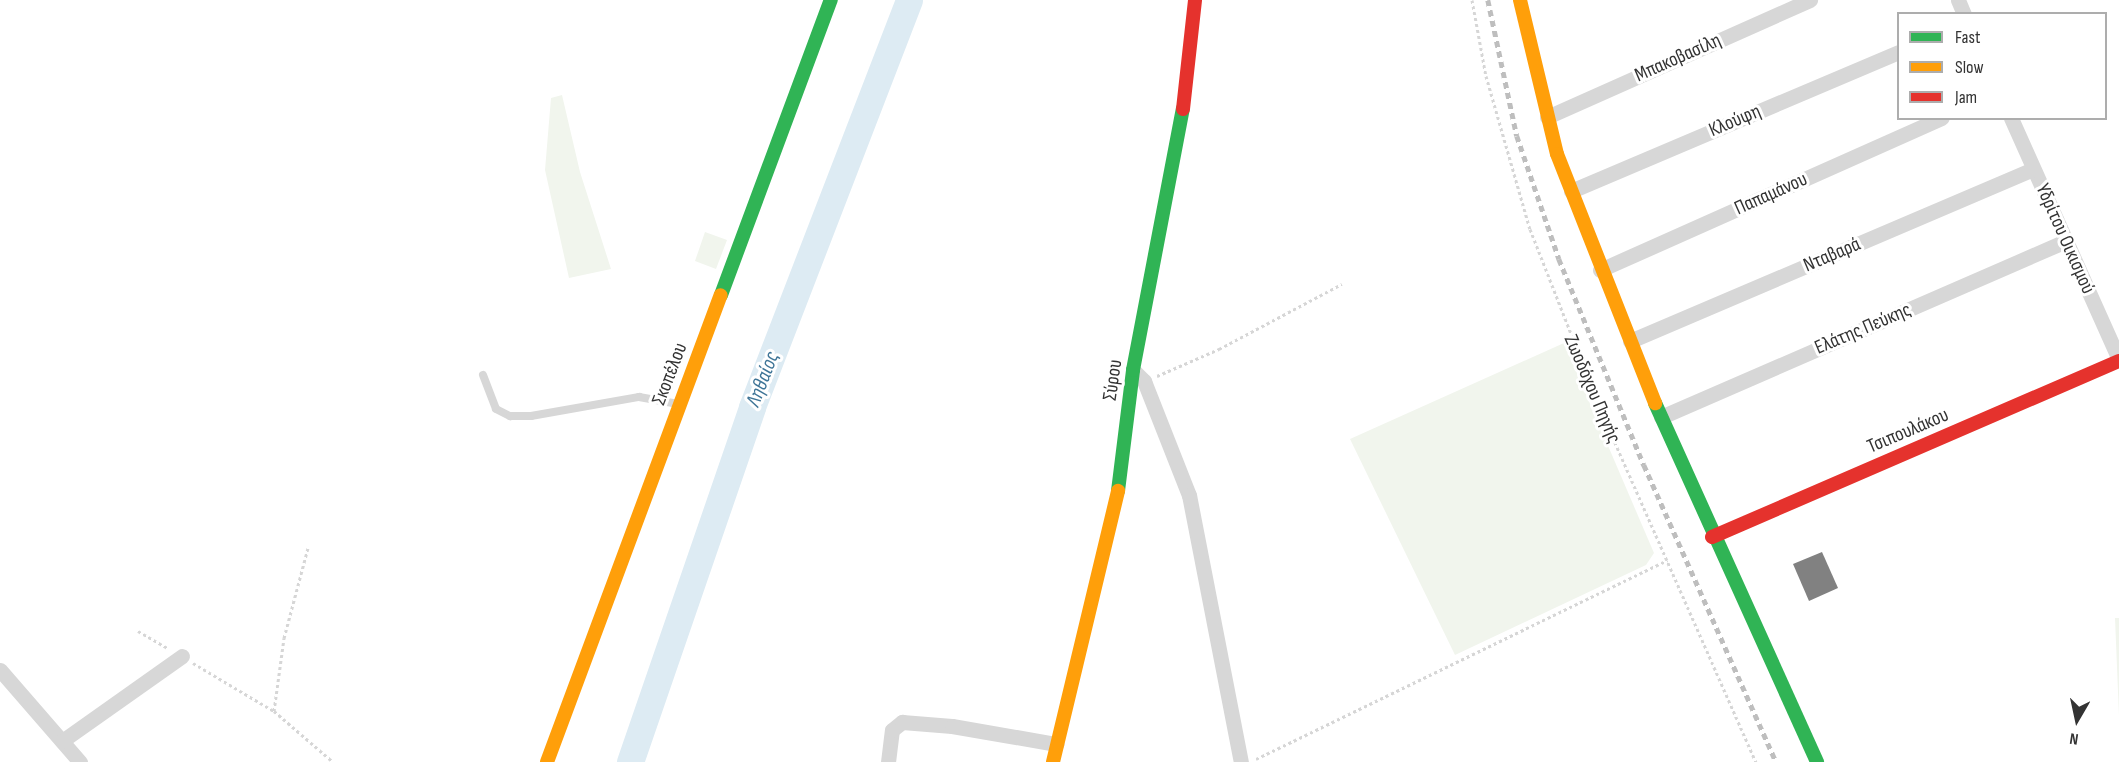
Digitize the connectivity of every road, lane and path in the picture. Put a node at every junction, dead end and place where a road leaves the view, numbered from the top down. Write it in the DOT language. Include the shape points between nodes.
graph roads {
  1 [pos="831,0"];
  2 [pos="1195,0"];
  3 [pos="1472,0"];
  4 [pos="1810,0"];
  5 [pos="1522,1"];
  6 [pos="1897,53"];
  7 [pos="1547,117"];
  8 [pos="1938,120"];
  9 [pos="2012,120"];
  10 [pos="2034,169"];
  11 [pos="1571,191"];
  12 [pos="2066,242"];
  13 [pos="1600,270"];
  14 [pos="1342,284"];
  15 [pos="1630,341"];
  16 [pos="2119,361"];
  17 [pos="1133,370"];
  18 [pos="483,375"];
  19 [pos="1144,381"];
  20 [pos="680,405"];
  21 [pos="1661,417"];
  22 [pos="1712,537"];
  23 [pos="308,548"];
  24 [pos="1668,560"];
  25 [pos="138,631"];
  26 [pos="182,656"];
  27 [pos="0,670"];
  28 [pos="274,711"];
  29 [pos="62,741"];
  30 [pos="1056,744"];
  31 [pos="80,762"];
  32 [pos="333,762"];
  33 [pos="547,762"];
  34 [pos="888,762"];
  35 [pos="1053,762"];
  36 [pos="1241,762"];
  37 [pos="1249,762"];
  38 [pos="1756,762"];
  39 [pos="1817,762"];
  1 -- 20 [label="street, Σκοπέλου"];
  2 -- 17 [label="street, Σύρου" via="1184,105"];
  3 -- 24 [label="path, Ζωοδόχου Πηγής" via="1486,76 1530,229 1605,420"];
  4 -- 7 [label="street, Μπακοβασίλη"];
  5 -- 7 [label="street"];
  6 -- 11 [label="street, Κλούφη"];
  7 -- 11 [label="street"];
  8 -- 13 [label="street, Παπαμάνου"];
  9 -- 10 [label="street, Υδρίτου Οικισμού"];
  10 -- 12 [label="street, Υδρίτου Οικισμού"];
  10 -- 15 [label="street, Νταβαρά"];
  11 -- 13 [label="street"];
  12 -- 16 [label="street, Υδρίτου Οικισμού"];
  12 -- 21 [label="street, Ελάτης Πεύκης"];
  13 -- 15 [label="street"];
  14 -- 19 [label="path" via="1219,349"];
  15 -- 21 [label="street"];
  16 -- 22 [label="street, Τσιπουλάκου"];
  17 -- 19 [label="street"];
  17 -- 30 [label="street, Σύρου" via="1116,503"];
  18 -- 20 [label="lane" via="496,409 510,416 531,416 639,397"];
  19 -- 36 [label="street" via="1190,495"];
  20 -- 33 [label="street, Σκοπέλου"];
  21 -- 22 [label="street"];
  22 -- 39 [label="street"];
  23 -- 28 [label="path" via="284,638"];
  24 -- 37 [label="path"];
  24 -- 38 [label="path, Ζωοδόχου Πηγής"];
  25 -- 26 [label="path"];
  26 -- 28 [label="path"];
  26 -- 29 [label="street"];
  27 -- 29 [label="street"];
  28 -- 32 [label="path"];
  29 -- 31 [label="street"];
  30 -- 34 [label="street" via="952,726 902,722 892,730"];
  30 -- 35 [label="street, Σύρου"];
}
